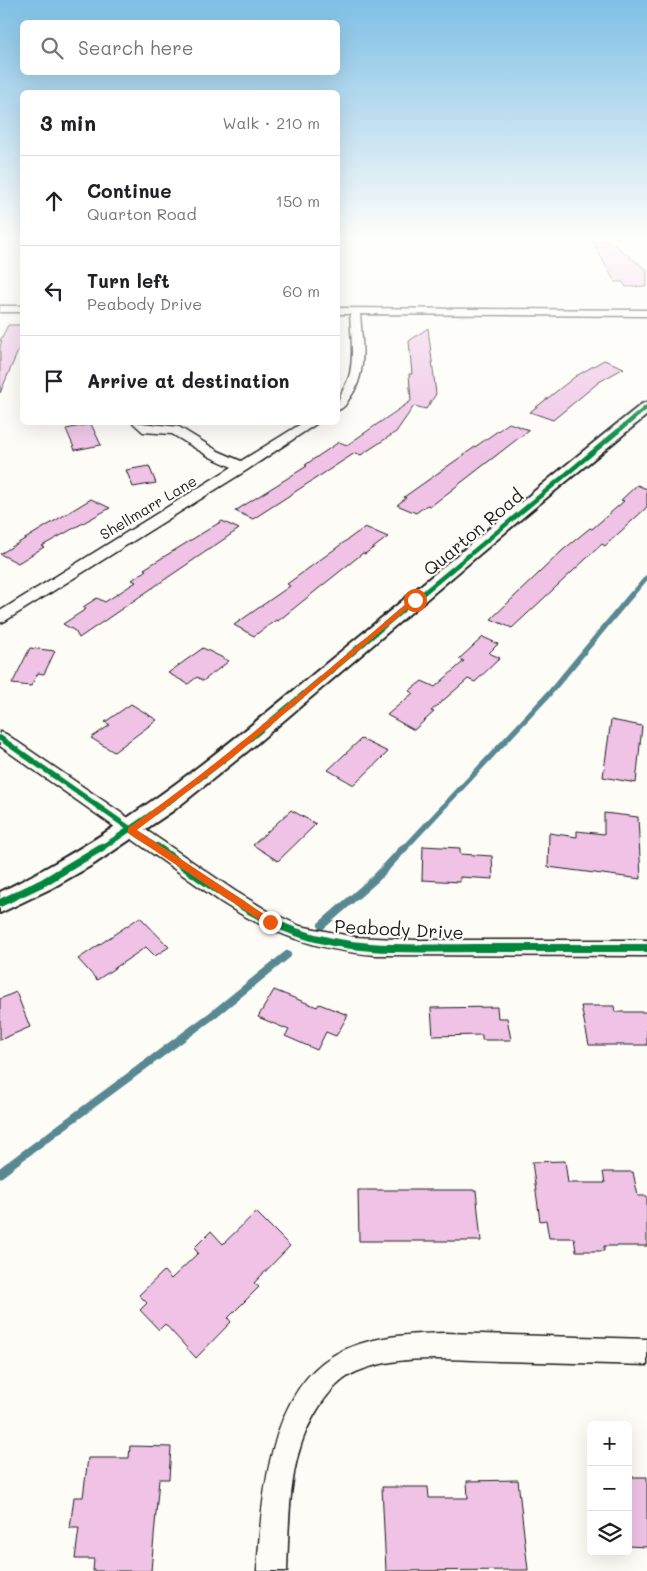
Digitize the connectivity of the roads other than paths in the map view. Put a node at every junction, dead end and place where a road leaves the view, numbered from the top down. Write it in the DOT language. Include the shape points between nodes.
graph roads {
  1 [pos="340,311"];
  2 [pos="355,312"];
  3 [pos="647,313"];
  4 [pos="340,403"];
  5 [pos="647,407"];
  6 [pos="142,425"];
  7 [pos="308,425"];
  8 [pos="175,426"];
  9 [pos="243,468"];
  10 [pos="0,618"];
  11 [pos="0,738"];
  12 [pos="131,830"];
  13 [pos="0,903"];
  14 [pos="647,948"];
  15 [pos="647,1352"];
  16 [pos="272,1571"];
  1 -- 2 [label="street"];
  2 -- 3 [label="street"];
  2 -- 4 [label="street" via="355,380"];
  5 -- 12 [label="street, Quarton Road" via="235,751"];
  6 -- 8 [label="street" via="147,429"];
  7 -- 9 [label="street, Shellmarr Lane"];
  8 -- 9 [label="street" via="214,454"];
  9 -- 10 [label="street, Shellmarr Lane"];
  11 -- 12 [label="street, Peabody Drive"];
  12 -- 13 [label="street, Quarton Road" via="75,866"];
  12 -- 14 [label="street, Peabody Drive" via="270,922 314,938 348,945 417,948"];
  15 -- 16 [label="street" via="403,1348 348,1362 324,1380 307,1402 284,1456"];
}
